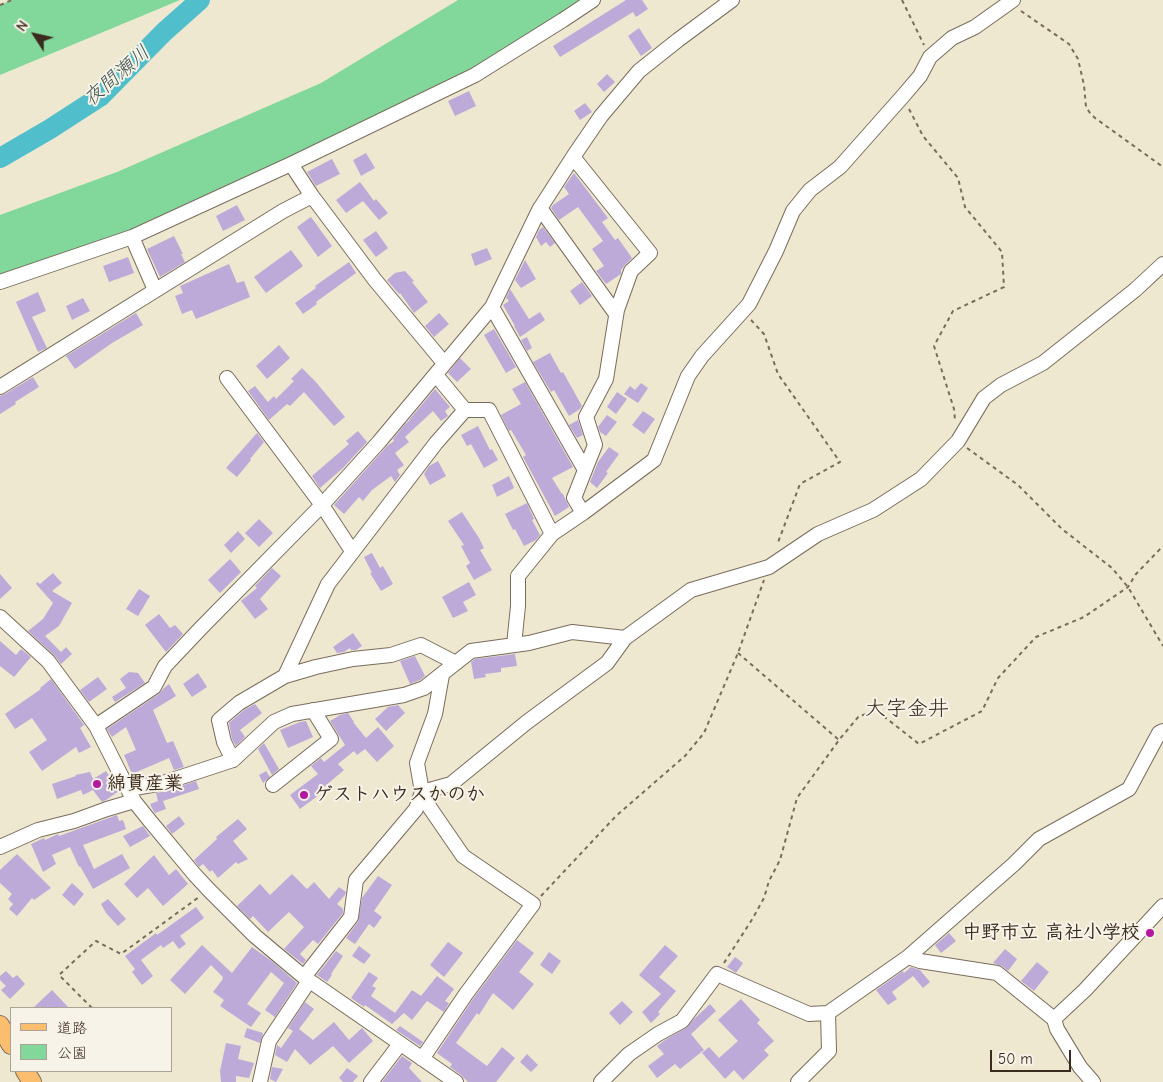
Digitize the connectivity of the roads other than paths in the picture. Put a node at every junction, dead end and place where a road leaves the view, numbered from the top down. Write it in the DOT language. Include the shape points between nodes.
graph roads {
  1 [pos="593,0"];
  2 [pos="732,0"];
  3 [pos="1010,2"];
  4 [pos="573,157"];
  5 [pos="291,164"];
  6 [pos="312,196"];
  7 [pos="540,208"];
  8 [pos="132,237"];
  9 [pos="1163,264"];
  10 [pos="0,282"];
  11 [pos="155,290"];
  12 [pos="492,307"];
  13 [pos="616,314"];
  14 [pos="444,363"];
  15 [pos="436,375"];
  16 [pos="226,378"];
  17 [pos="0,387"];
  18 [pos="465,410"];
  19 [pos="585,470"];
  20 [pos="322,505"];
  21 [pos="583,513"];
  22 [pos="552,534"];
  23 [pos="352,552"];
  24 [pos="0,617"];
  25 [pos="625,638"];
  26 [pos="514,645"];
  27 [pos="456,663"];
  28 [pos="442,674"];
  29 [pos="285,676"];
  30 [pos="313,710"];
  31 [pos="96,726"];
  32 [pos="1163,731"];
  33 [pos="233,760"];
  34 [pos="272,785"];
  35 [pos="422,792"];
  36 [pos="132,795"];
  37 [pos="0,847"];
  38 [pos="1163,906"];
  39 [pos="908,957"];
  40 [pos="307,979"];
  41 [pos="828,1013"];
  42 [pos="1054,1019"];
  43 [pos="0,1025"];
  44 [pos="10,1043"];
  45 [pos="400,1044"];
  46 [pos="422,1059"];
  47 [pos="260,1082"];
  48 [pos="371,1082"];
  49 [pos="456,1082"];
  50 [pos="602,1082"];
  51 [pos="798,1082"];
  52 [pos="1094,1082"];
  1 -- 5 [label="street" via="475,75"];
  2 -- 4 [label="street" via="639,71 601,116"];
  3 -- 21 [label="street" via="975,27 952,38 930,57 920,76 840,167 810,190 794,211 743,312 688,376 654,460"];
  4 -- 7 [label="street"];
  4 -- 13 [label="street" via="650,253 631,271"];
  5 -- 6 [label="street"];
  5 -- 8 [label="street"];
  6 -- 11 [label="street"];
  6 -- 14 [label="street" via="375,280"];
  7 -- 12 [label="street"];
  7 -- 13 [label="street"];
  8 -- 10 [label="street"];
  8 -- 11 [label="street"];
  9 -- 25 [label="street" via="1044,363 984,398 958,441 921,479 873,510 818,534 769,567 692,590"];
  11 -- 17 [label="street"];
  12 -- 14 [label="street"];
  12 -- 19 [label="street"];
  13 -- 19 [label="street" via="606,378 586,417 595,445"];
  14 -- 15 [label="street"];
  15 -- 18 [label="street"];
  15 -- 20 [label="street"];
  16 -- 20 [label="street"];
  18 -- 22 [label="street" via="489,410"];
  18 -- 23 [label="street"];
  19 -- 21 [label="street" via="574,498"];
  20 -- 23 [label="street"];
  20 -- 31 [label="street" via="200,628 165,666 154,687"];
  21 -- 22 [label="street"];
  22 -- 26 [label="street" via="518,576"];
  23 -- 29 [label="street" via="328,584"];
  24 -- 31 [label="street" via="48,661"];
  25 -- 26 [label="street" via="572,632"];
  25 -- 35 [label="street" via="607,663 451,784"];
  26 -- 27 [label="street" via="472,651"];
  27 -- 28 [label="street"];
  27 -- 29 [label="street" via="421,645 391,655 353,659"];
  28 -- 30 [label="street" via="424,688 404,696"];
  28 -- 35 [label="street" via="434,714 417,762"];
  29 -- 33 [label="street" via="239,703 219,720 224,742"];
  30 -- 33 [label="street" via="274,722"];
  30 -- 34 [label="street" via="331,739"];
  31 -- 36 [label="street"];
  32 -- 39 [label="street" via="1129,789 1039,839"];
  33 -- 36 [label="street"];
  35 -- 40 [label="street" via="416,809 356,880 351,917"];
  35 -- 46 [label="street" via="463,856 533,904"];
  36 -- 37 [label="street" via="107,809 38,830"];
  36 -- 40 [label="street" via="150,822 195,875 255,936"];
  38 -- 42 [label="street"];
  39 -- 41 [label="street"];
  39 -- 42 [label="street" via="997,973"];
  40 -- 45 [label="street"];
  40 -- 47 [label="street" via="269,1041"];
  41 -- 50 [label="street" via="809,1014 717,974 682,1021 629,1054"];
  41 -- 51 [label="street" via="829,1050"];
  42 -- 52 [label="street" via="1080,1067"];
  43 -- 44 [label="main road"];
  45 -- 46 [label="street"];
  45 -- 48 [label="street"];
  46 -- 49 [label="street"];
}
